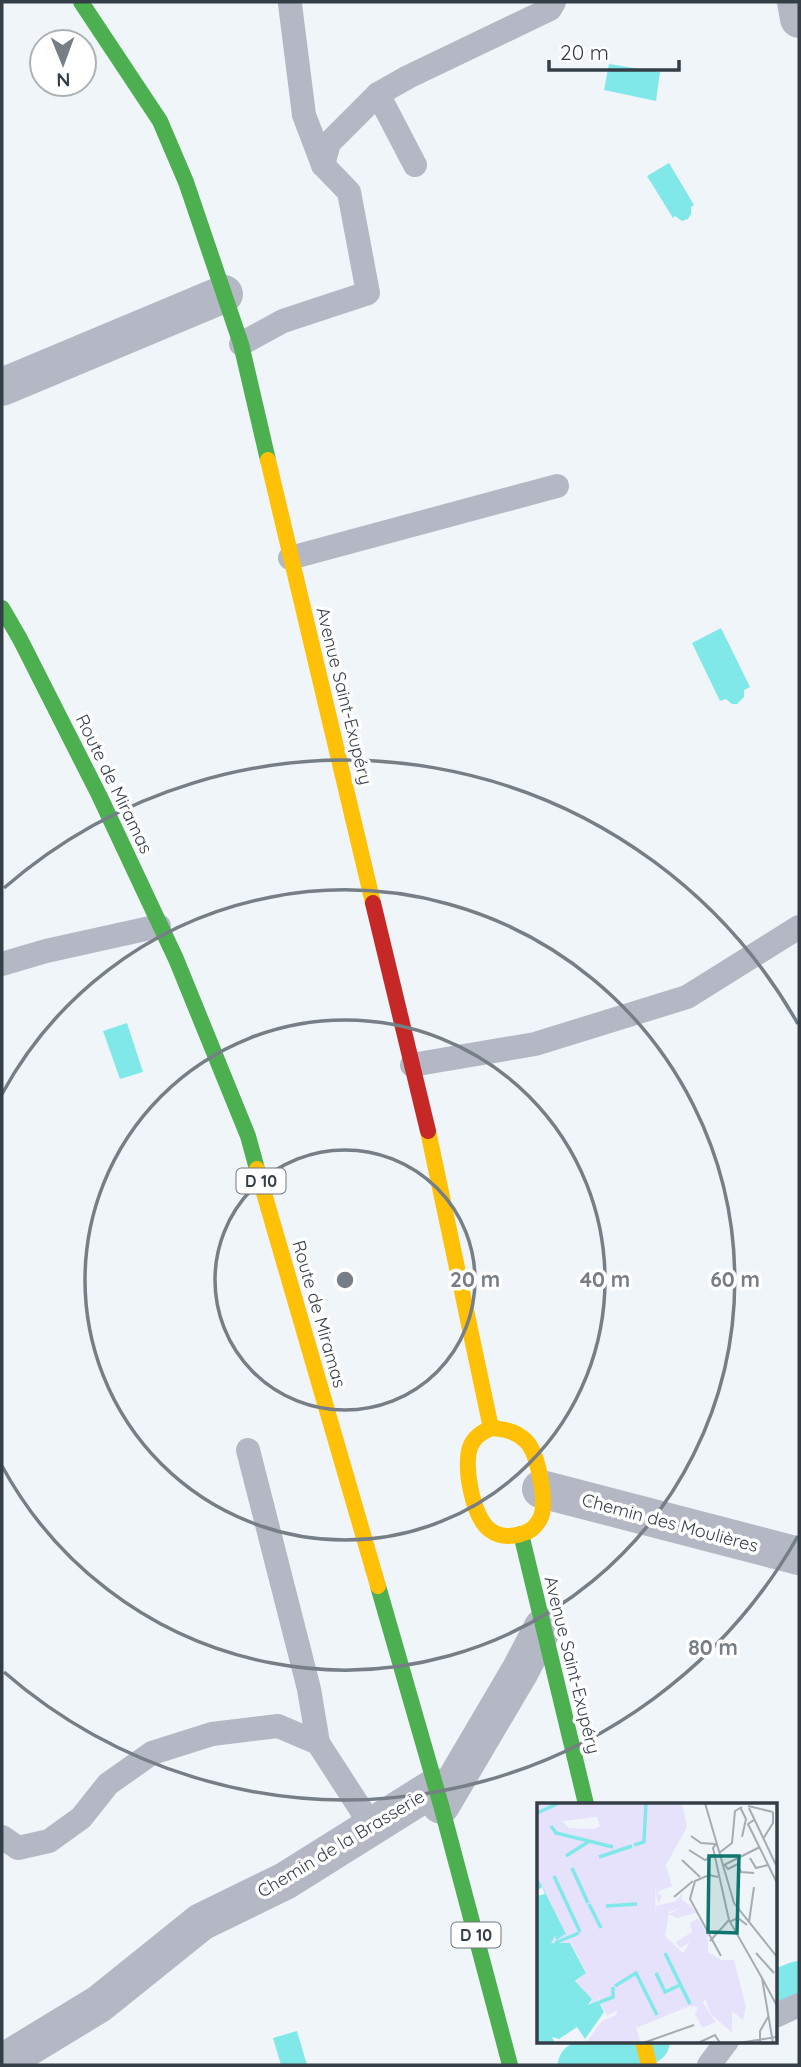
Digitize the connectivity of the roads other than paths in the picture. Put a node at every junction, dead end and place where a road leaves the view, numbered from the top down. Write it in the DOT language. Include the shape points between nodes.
graph roads {
  1 [pos="81,2"];
  2 [pos="554,2"];
  3 [pos="796,2"];
  4 [pos="290,4"];
  5 [pos="799,19"];
  6 [pos="378,94"];
  7 [pos="323,165"];
  8 [pos="415,165"];
  9 [pos="224,294"];
  10 [pos="241,344"];
  11 [pos="2,387"];
  12 [pos="556,485"];
  13 [pos="290,558"];
  14 [pos="2,608"];
  15 [pos="159,926"];
  16 [pos="799,927"];
  17 [pos="2,964"];
  18 [pos="412,1065"];
  19 [pos="491,1428"];
  20 [pos="248,1450"];
  21 [pos="541,1489"];
  22 [pos="521,1534"];
  23 [pos="799,1556"];
  24 [pos="543,1627"];
  25 [pos="318,1743"];
  26 [pos="438,1796"];
  27 [pos="586,1803"];
  28 [pos="373,1828"];
  29 [pos="2,1837"];
  30 [pos="799,2005"];
  31 [pos="776,2016"];
  32 [pos="643,2042"];
  33 [pos="726,2042"];
  34 [pos="2,2063"];
  35 [pos="510,2065"];
  36 [pos="649,2065"];
  37 [pos="709,2065"];
  1 -- 9 [label="street, Avenue Saint-Exupéry" via="160,121 186,181"];
  2 -- 6 [label="lane" via="550,9"];
  3 -- 5 [label="street"];
  4 -- 7 [label="lane" via="304,114"];
  6 -- 7 [label="lane" via="329,143"];
  6 -- 8 [label="lane"];
  7 -- 10 [label="lane" via="349,192 368,293 283,321"];
  9 -- 10 [label="street, Avenue Saint-Exupéry"];
  9 -- 11 [label="street"];
  10 -- 13 [label="street, Avenue Saint-Exupéry"];
  12 -- 13 [label="lane"];
  13 -- 18 [label="street, Avenue Saint-Exupéry"];
  14 -- 15 [label="street, Route de Miramas / D 10" via="99,794"];
  15 -- 17 [label="lane"];
  15 -- 26 [label="street, Route de Miramas / D 10" via="248,1136"];
  16 -- 18 [label="lane" via="687,996 535,1044"];
  18 -- 19 [label="street, Avenue Saint-Exupéry"];
  19 -- 21 [label="street" via="516,1433 526,1441 534,1453"];
  19 -- 22 [label="street" via="472,1443 466,1463 477,1514 498,1535"];
  20 -- 25 [label="lane" via="309,1689"];
  21 -- 22 [label="street" via="542,1514 536,1525"];
  21 -- 23 [label="street, Chemin des Moulières"];
  22 -- 24 [label="street, Avenue Saint-Exupéry"];
  24 -- 26 [label="street" via="520,1671"];
  24 -- 27 [label="street, Avenue Saint-Exupéry"];
  25 -- 28 [label="lane"];
  25 -- 29 [label="lane" via="278,1726 212,1734 152,1753 108,1784 81,1818 49,1841 18,1848"];
  26 -- 28 [label="street, Chemin de la Brasserie"];
  26 -- 35 [label="street, Route de Miramas / D 10"];
  28 -- 34 [label="street, Chemin de la Brasserie" via="285,1881 201,1922 99,2004"];
  30 -- 31 [label="lane"];
  32 -- 36 [label="street"];
  33 -- 37 [label="lane"];
}
